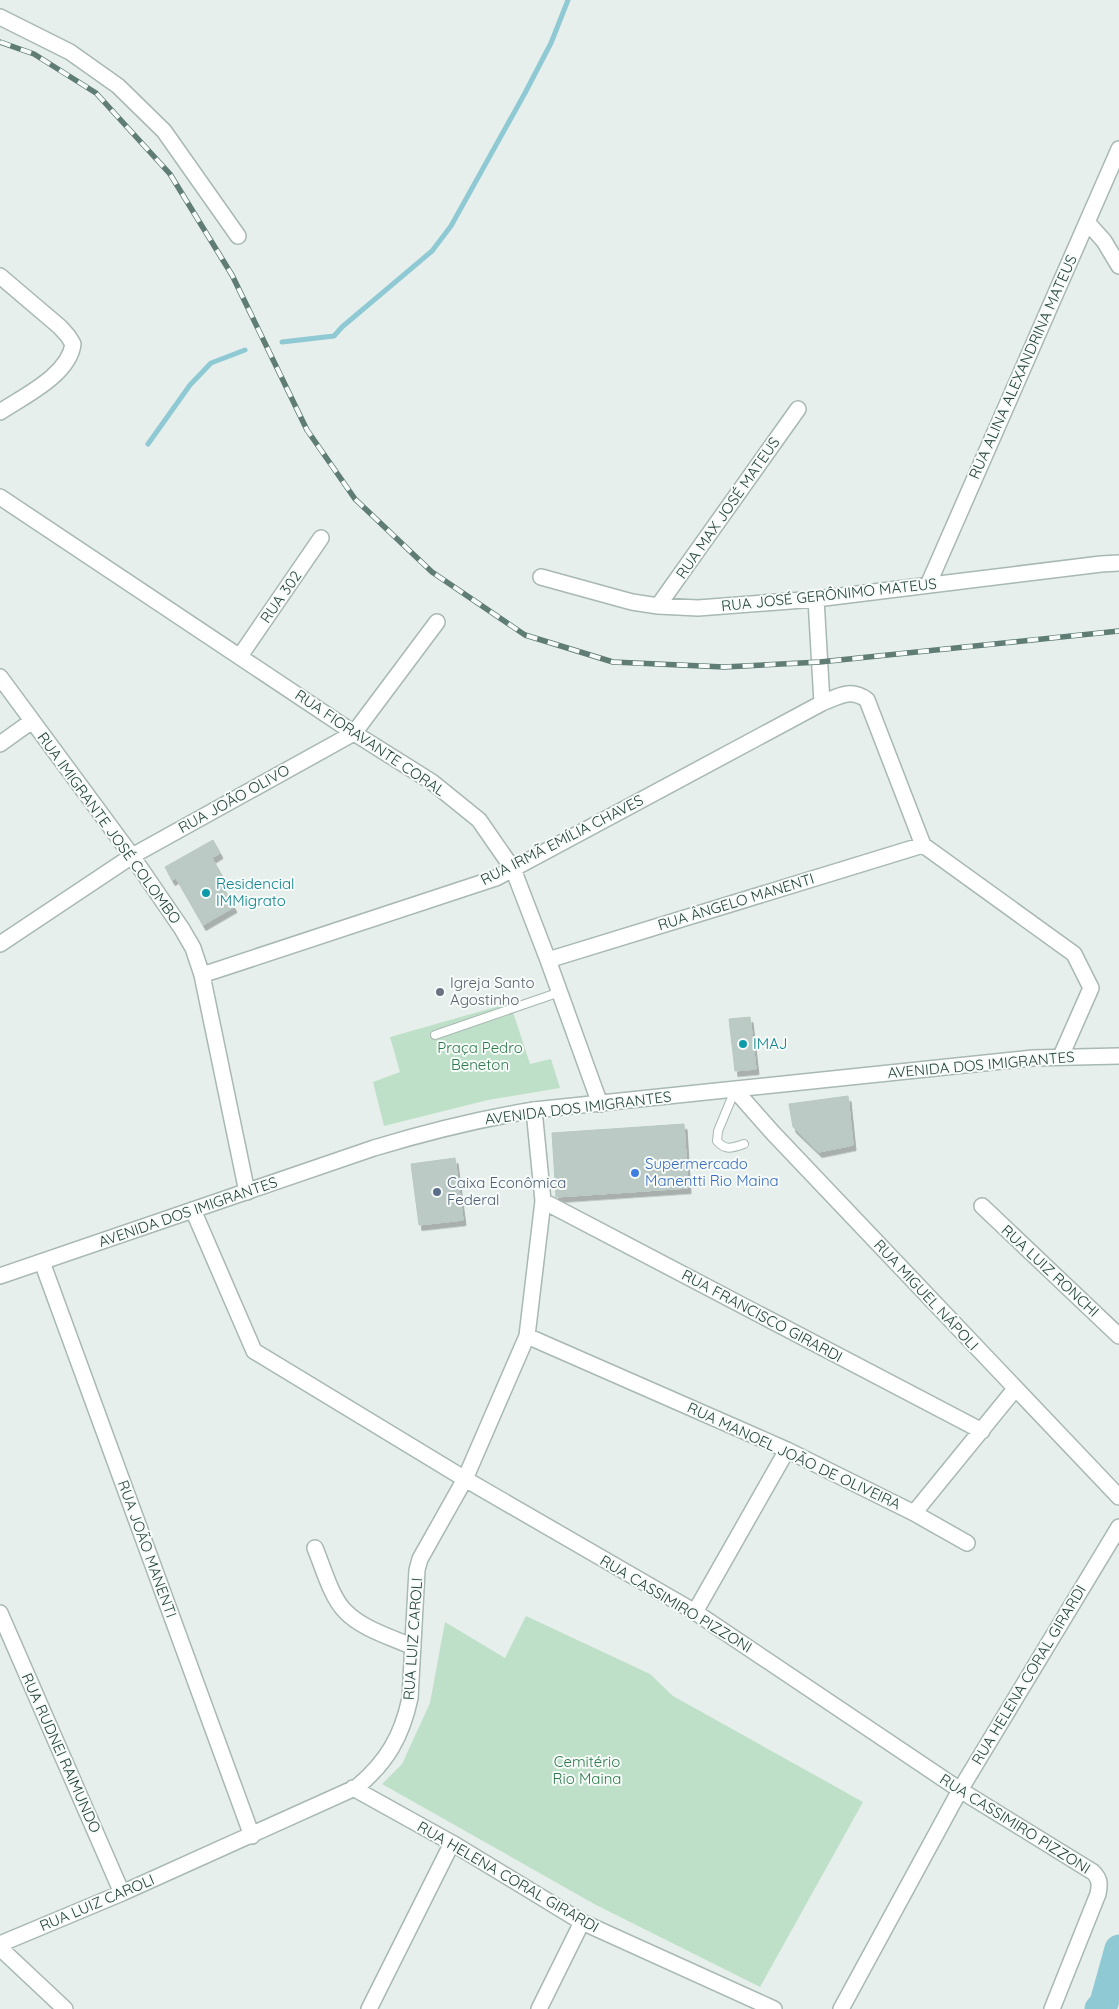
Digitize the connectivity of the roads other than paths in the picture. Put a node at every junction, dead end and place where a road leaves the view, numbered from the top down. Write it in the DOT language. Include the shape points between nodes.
graph roads {
  1 [pos="0,17"];
  2 [pos="1119,149"];
  3 [pos="1087,222"];
  4 [pos="238,236"];
  5 [pos="1119,266"];
  6 [pos="0,276"];
  7 [pos="798,409"];
  8 [pos="0,412"];
  9 [pos="0,496"];
  10 [pos="322,538"];
  11 [pos="1119,563"];
  12 [pos="541,577"];
  13 [pos="928,585"];
  14 [pos="816,599"];
  15 [pos="658,606"];
  16 [pos="437,622"];
  17 [pos="240,656"];
  18 [pos="0,678"];
  19 [pos="822,702"];
  20 [pos="32,721"];
  21 [pos="354,734"];
  22 [pos="0,744"];
  23 [pos="923,845"];
  24 [pos="132,856"];
  25 [pos="513,868"];
  26 [pos="0,944"];
  27 [pos="548,960"];
  28 [pos="202,975"];
  29 [pos="560,992"];
  30 [pos="435,1035"];
  31 [pos="1061,1056"];
  32 [pos="1119,1056"];
  33 [pos="735,1090"];
  34 [pos="600,1104"];
  35 [pos="534,1110"];
  36 [pos="744,1144"];
  37 [pos="247,1192"];
  38 [pos="543,1201"];
  39 [pos="982,1206"];
  40 [pos="193,1210"];
  41 [pos="42,1262"];
  42 [pos="0,1276"];
  43 [pos="527,1336"];
  44 [pos="1119,1336"];
  45 [pos="1015,1389"];
  46 [pos="982,1430"];
  47 [pos="787,1450"];
  48 [pos="465,1479"];
  49 [pos="1119,1497"];
  50 [pos="914,1513"];
  51 [pos="1119,1527"];
  52 [pos="967,1543"];
  53 [pos="315,1548"];
  54 [pos="695,1612"];
  55 [pos="0,1613"];
  56 [pos="413,1647"];
  57 [pos="354,1788"];
  58 [pos="960,1790"];
  59 [pos="252,1836"];
  60 [pos="452,1843"];
  61 [pos="122,1894"];
  62 [pos="582,1922"];
  63 [pos="0,1946"];
  64 [pos="64,2009"];
  65 [pos="368,2009"];
  66 [pos="539,2009"];
  67 [pos="774,2009"];
  68 [pos="840,2009"];
  69 [pos="1052,2009"];
  1 -- 4 [label="street" via="70,52 118,86 164,130"];
  2 -- 3 [label="street, RUA ALINA ALEXANDRINA MATEUS"];
  3 -- 5 [label="street" via="1104,241"];
  3 -- 13 [label="street, RUA ALINA ALEXANDRINA MATEUS"];
  6 -- 8 [label="street" via="60,327 73,344 61,369"];
  7 -- 15 [label="street, RUA MAX JOSÉ MATEUS"];
  9 -- 17 [label="street, RUA FIORAVANTE CORAL"];
  10 -- 17 [label="street, RUA 302"];
  11 -- 13 [label="street, RUA JOSÉ GERÔNIMO MATEUS"];
  12 -- 15 [label="street, RUA JOSÉ GERÔNIMO MATEUS"];
  13 -- 14 [label="street, RUA JOSÉ GERÔNIMO MATEUS"];
  14 -- 15 [label="street, RUA JOSÉ GERÔNIMO MATEUS" via="698,608"];
  14 -- 19 [label="street"];
  16 -- 21 [label="street, RUA JOÃO OLIVO"];
  17 -- 21 [label="street, RUA FIORAVANTE CORAL"];
  18 -- 20 [label="street, RUA IMIGRANTE JOSÉ COLOMBO"];
  19 -- 23 [label="street, RUA IRMÃ EMÍLIA CHAVES" via="844,694 858,694 867,700"];
  19 -- 25 [label="street, RUA IRMÃ EMÍLIA CHAVES"];
  20 -- 22 [label="street"];
  20 -- 24 [label="street, RUA IMIGRANTE JOSÉ COLOMBO"];
  21 -- 24 [label="street, RUA JOÃO OLIVO"];
  21 -- 25 [label="street, RUA FIORAVANTE CORAL" via="432,782 479,820"];
  23 -- 27 [label="street, RUA ÂNGELO MANENTI"];
  23 -- 31 [label="street" via="1074,954 1091,988"];
  24 -- 26 [label="street, RUA JOÃO OLIVO"];
  24 -- 28 [label="street, RUA IMIGRANTE JOSÉ COLOMBO" via="182,929 193,948"];
  25 -- 27 [label="street, RUA FIORAVANTE CORAL"];
  25 -- 28 [label="street, RUA IRMÃ EMÍLIA CHAVES" via="496,878"];
  27 -- 29 [label="street, RUA FIORAVANTE CORAL"];
  28 -- 37 [label="street, RUA IMIGRANTE JOSÉ COLOMBO"];
  29 -- 30 [label="lane"];
  29 -- 34 [label="street, RUA FIORAVANTE CORAL"];
  31 -- 32 [label="street, AVENIDA DOS IMIGRANTES"];
  31 -- 33 [label="street, AVENIDA DOS IMIGRANTES"];
  33 -- 34 [label="street, AVENIDA DOS IMIGRANTES"];
  33 -- 36 [label="lane" via="717,1141 729,1149"];
  33 -- 45 [label="street, RUA MIGUEL NÁPOLI"];
  34 -- 35 [label="street, AVENIDA DOS IMIGRANTES"];
  35 -- 37 [label="street, AVENIDA DOS IMIGRANTES" via="414,1135"];
  35 -- 38 [label="street, RUA LUIZ CAROLI"];
  37 -- 40 [label="street, AVENIDA DOS IMIGRANTES"];
  38 -- 43 [label="street, RUA LUIZ CAROLI"];
  38 -- 46 [label="street, RUA FRANCISCO GIRARDI"];
  39 -- 44 [label="street, RUA LUIZ RONCHI"];
  40 -- 41 [label="street, AVENIDA DOS IMIGRANTES"];
  40 -- 48 [label="street, RUA CASSIMIRO PIZZONI" via="254,1351"];
  41 -- 42 [label="street, AVENIDA DOS IMIGRANTES"];
  41 -- 59 [label="street, RUA JOÃO MANENTI"];
  43 -- 47 [label="street, RUA MANOEL JOÃO DE OLIVEIRA"];
  43 -- 48 [label="street, RUA LUIZ CAROLI"];
  45 -- 46 [label="street, RUA MANOEL JOÃO DE OLIVEIRA"];
  45 -- 49 [label="street, RUA MIGUEL NÁPOLI"];
  46 -- 50 [label="street, RUA MANOEL JOÃO DE OLIVEIRA"];
  47 -- 50 [label="street, RUA MANOEL JOÃO DE OLIVEIRA"];
  47 -- 54 [label="street"];
  48 -- 54 [label="street, RUA CASSIMIRO PIZZONI"];
  48 -- 56 [label="street, RUA LUIZ CAROLI" via="420,1559"];
  50 -- 52 [label="street"];
  51 -- 58 [label="street, RUA HELENA CORAL GIRARDI"];
  53 -- 56 [label="street" via="345,1611 358,1621"];
  54 -- 58 [label="street, RUA CASSIMIRO PIZZONI"];
  55 -- 61 [label="street, RUA RUDNEI RAIMUNDO"];
  56 -- 57 [label="street, RUA LUIZ CAROLI" via="410,1698 400,1733 381,1765"];
  57 -- 59 [label="street, RUA LUIZ CAROLI"];
  57 -- 60 [label="street, RUA HELENA CORAL GIRARDI"];
  58 -- 68 [label="street, RUA HELENA CORAL GIRARDI"];
  58 -- 69 [label="street, RUA CASSIMIRO PIZZONI" via="1099,1878 1098,1894"];
  59 -- 61 [label="street, RUA LUIZ CAROLI"];
  60 -- 62 [label="street, RUA HELENA CORAL GIRARDI"];
  60 -- 65 [label="street"];
  61 -- 63 [label="street, RUA LUIZ CAROLI"];
  62 -- 66 [label="street"];
  62 -- 67 [label="street, RUA HELENA CORAL GIRARDI"];
  63 -- 64 [label="street"];
}
